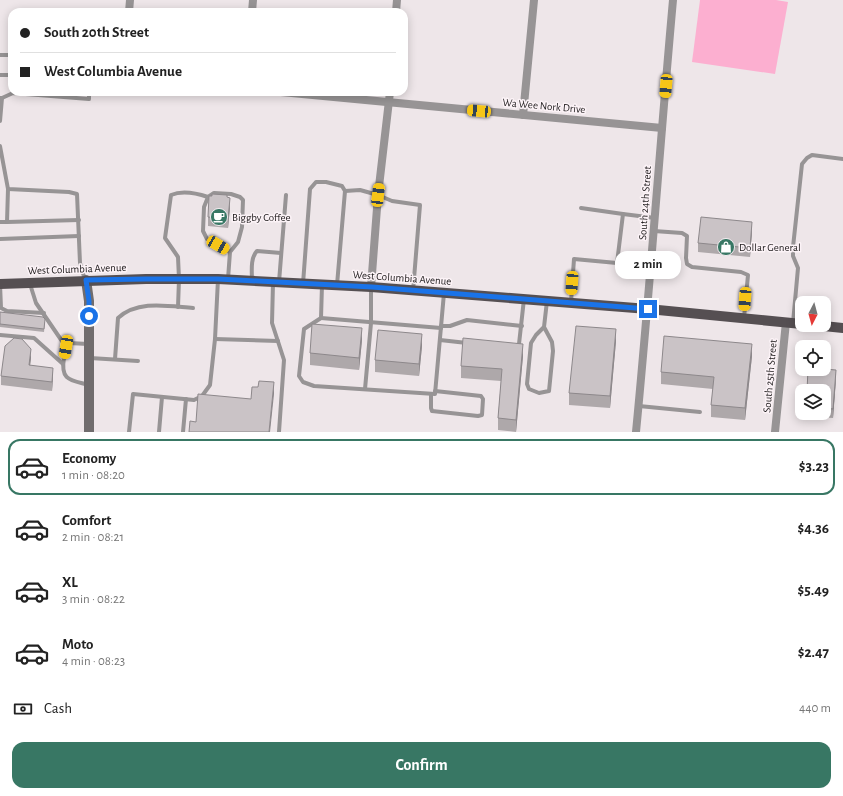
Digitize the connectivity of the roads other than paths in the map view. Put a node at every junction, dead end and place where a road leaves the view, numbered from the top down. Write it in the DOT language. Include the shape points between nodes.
graph roads {
  1 [pos="534,0"];
  2 [pos="673,0"];
  3 [pos="60,96"];
  4 [pos="89,96"];
  5 [pos="321,96"];
  6 [pos="390,96"];
  7 [pos="1,98"];
  8 [pos="390,103"];
  9 [pos="523,115"];
  10 [pos="0,121"];
  11 [pos="662,128"];
  12 [pos="0,146"];
  13 [pos="843,159"];
  14 [pos="8,189"];
  15 [pos="345,191"];
  16 [pos="286,195"];
  17 [pos="378,195"];
  18 [pos="208,197"];
  19 [pos="581,208"];
  20 [pos="623,214"];
  21 [pos="655,218"];
  22 [pos="79,220"];
  23 [pos="0,222"];
  24 [pos="7,222"];
  25 [pos="654,231"];
  26 [pos="78,236"];
  27 [pos="0,239"];
  28 [pos="230,252"];
  29 [pos="281,253"];
  30 [pos="179,279"];
  31 [pos="223,279"];
  32 [pos="86,280"];
  33 [pos="252,281"];
  34 [pos="29,282"];
  35 [pos="276,282"];
  36 [pos="0,284"];
  37 [pos="303,284"];
  38 [pos="322,285"];
  39 [pos="337,286"];
  40 [pos="372,287"];
  41 [pos="413,290"];
  42 [pos="444,293"];
  43 [pos="524,299"];
  44 [pos="547,301"];
  45 [pos="571,303"];
  46 [pos="178,307"];
  47 [pos="193,308"];
  48 [pos="1,309"];
  49 [pos="648,309"];
  50 [pos="44,313"];
  51 [pos="322,318"];
  52 [pos="744,318"];
  53 [pos="371,322"];
  54 [pos="794,323"];
  55 [pos="522,326"];
  56 [pos="441,327"];
  57 [pos="544,327"];
  58 [pos="831,327"];
  59 [pos="843,328"];
  60 [pos="0,335"];
  61 [pos="215,339"];
  62 [pos="440,340"];
  63 [pos="278,342"];
  64 [pos="469,343"];
  65 [pos="89,344"];
  66 [pos="66,347"];
  67 [pos="513,347"];
  68 [pos="89,358"];
  69 [pos="115,359"];
  70 [pos="138,361"];
  71 [pos="63,364"];
  72 [pos="90,385"];
  73 [pos="365,389"];
  74 [pos="436,391"];
  75 [pos="431,394"];
  76 [pos="162,397"];
  77 [pos="186,399"];
  78 [pos="639,406"];
  79 [pos="700,412"];
  80 [pos="89,432"];
  81 [pos="129,432"];
  82 [pos="159,432"];
  83 [pos="183,432"];
  84 [pos="279,432"];
  85 [pos="636,432"];
  86 [pos="775,432"];
  1 -- 9 [label="street"];
  2 -- 11 [label="street, South 24th Street"];
  3 -- 4 [label="lane" via="89,99"];
  5 -- 8 [label="street, Wa Wee Nork Drive"];
  6 -- 8 [label="street"];
  7 -- 10 [label="lane"];
  8 -- 9 [label="street, Wa Wee Nork Drive"];
  8 -- 17 [label="street"];
  9 -- 11 [label="street, Wa Wee Nork Drive"];
  11 -- 21 [label="street, South 24th Street"];
  12 -- 14 [label="lane"];
  13 -- 54 [label="lane" via="812,155 802,164 793,247 798,268"];
  14 -- 22 [label="lane" via="77,194"];
  14 -- 24 [label="lane"];
  15 -- 17 [label="lane" via="360,190"];
  15 -- 37 [label="lane" via="342,186 326,182 316,182 310,189"];
  15 -- 39 [label="lane"];
  16 -- 29 [label="lane"];
  17 -- 40 [label="street"];
  17 -- 41 [label="lane" via="392,201 420,205"];
  18 -- 28 [label="lane" via="204,207 203,231 207,239"];
  18 -- 28 [label="lane" via="214,193 231,194 243,200 242,227 238,242"];
  18 -- 30 [label="lane" via="177,192 171,195 165,238 178,257"];
  19 -- 20 [label="lane"];
  20 -- 21 [label="lane"];
  20 -- 45 [label="lane" via="617,263 574,259"];
  21 -- 25 [label="street, South 24th Street"];
  22 -- 24 [label="lane"];
  22 -- 26 [label="lane"];
  23 -- 24 [label="lane"];
  25 -- 49 [label="street, South 24th Street"];
  25 -- 52 [label="lane" via="682,233 687,236 687,264 748,275"];
  26 -- 27 [label="lane"];
  26 -- 32 [label="lane" via="80,263"];
  28 -- 31 [label="lane"];
  29 -- 33 [label="lane" via="255,253"];
  29 -- 35 [label="lane"];
  30 -- 31 [label="main road, West Columbia Avenue"];
  30 -- 32 [label="main road, West Columbia Avenue"];
  30 -- 46 [label="lane"];
  31 -- 33 [label="main road, West Columbia Avenue"];
  31 -- 61 [label="lane"];
  32 -- 34 [label="main road, West Columbia Avenue"];
  32 -- 65 [label="main road" via="89,301"];
  33 -- 35 [label="main road, West Columbia Avenue"];
  34 -- 36 [label="main road, West Columbia Avenue"];
  34 -- 50 [label="lane" via="36,303"];
  35 -- 37 [label="main road, West Columbia Avenue"];
  35 -- 63 [label="lane" via="272,323"];
  36 -- 48 [label="lane"];
  37 -- 38 [label="main road, West Columbia Avenue"];
  38 -- 39 [label="main road, West Columbia Avenue"];
  38 -- 51 [label="lane"];
  39 -- 40 [label="main road, West Columbia Avenue"];
  40 -- 41 [label="main road, West Columbia Avenue"];
  40 -- 53 [label="lane"];
  41 -- 42 [label="main road, West Columbia Avenue"];
  42 -- 43 [label="main road, West Columbia Avenue"];
  42 -- 56 [label="lane"];
  43 -- 44 [label="main road, West Columbia Avenue"];
  43 -- 55 [label="lane"];
  44 -- 45 [label="main road, West Columbia Avenue"];
  44 -- 57 [label="lane"];
  45 -- 49 [label="main road, West Columbia Avenue"];
  46 -- 47 [label="lane"];
  46 -- 69 [label="lane" via="147,305 123,313 118,318"];
  48 -- 50 [label="lane"];
  49 -- 52 [label="main road, West Columbia Avenue"];
  49 -- 78 [label="street, South 24th Street"];
  50 -- 66 [label="lane"];
  51 -- 53 [label="lane"];
  51 -- 73 [label="lane" via="304,329 299,376 303,382 314,386"];
  52 -- 54 [label="main road, West Columbia Avenue"];
  53 -- 56 [label="lane"];
  53 -- 73 [label="lane"];
  54 -- 86 [label="street, South 25th Street"];
  55 -- 56 [label="lane" via="467,320"];
  55 -- 67 [label="lane" via="519,344"];
  56 -- 62 [label="lane"];
  57 -- 57 [label="lane" via="531,343 527,384 529,389 539,393 549,391 554,351"];
  58 -- 59 [label="main road"];
  60 -- 71 [label="lane" via="34,338"];
  61 -- 63 [label="lane"];
  61 -- 77 [label="lane" via="210,385 202,396 194,400"];
  62 -- 64 [label="lane"];
  62 -- 74 [label="lane"];
  63 -- 84 [label="lane" via="284,360"];
  65 -- 66 [label="lane" via="69,343"];
  65 -- 68 [label="main road"];
  66 -- 71 [label="lane"];
  68 -- 69 [label="lane"];
  68 -- 72 [label="main road"];
  69 -- 70 [label="lane"];
  71 -- 72 [label="lane" via="64,374 68,378"];
  72 -- 80 [label="main road"];
  73 -- 75 [label="lane"];
  74 -- 75 [label="lane" via="435,394"];
  74 -- 75 [label="lane" via="481,396 482,415 432,411"];
  76 -- 77 [label="lane"];
  76 -- 81 [label="lane" via="133,394"];
  76 -- 82 [label="lane"];
  77 -- 83 [label="lane"];
  78 -- 79 [label="lane"];
  78 -- 85 [label="street, South 24th Street"];
}
